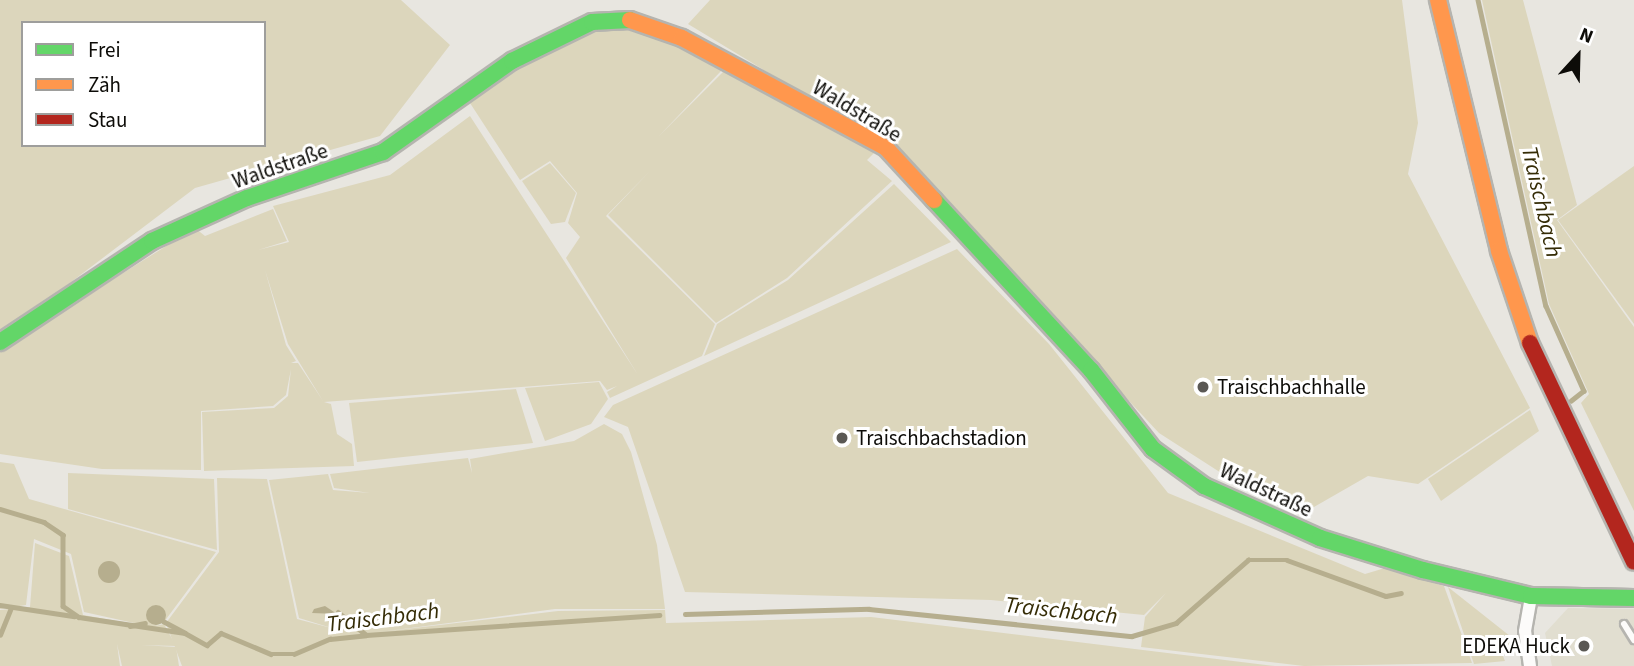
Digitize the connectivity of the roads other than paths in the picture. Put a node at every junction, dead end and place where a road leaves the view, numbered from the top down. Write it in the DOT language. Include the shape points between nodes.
graph roads {
  1 [pos="1438,0"];
  2 [pos="0,342"];
  3 [pos="1634,562"];
  4 [pos="1531,596"];
  5 [pos="1634,598"];
  6 [pos="1624,624"];
  7 [pos="1634,640"];
  8 [pos="1530,666"];
  1 -- 3 [label="street" via="1499,251 1532,349"];
  2 -- 4 [label="street, Waldstraße" via="152,241 247,198 383,152 512,61 592,22 629,20 682,38 886,148 1082,360 1153,449 1204,486 1320,538"];
  4 -- 5 [label="street, Waldstraße"];
  4 -- 8 [label="street" via="1525,631"];
  6 -- 7 [label="lane"];
}
